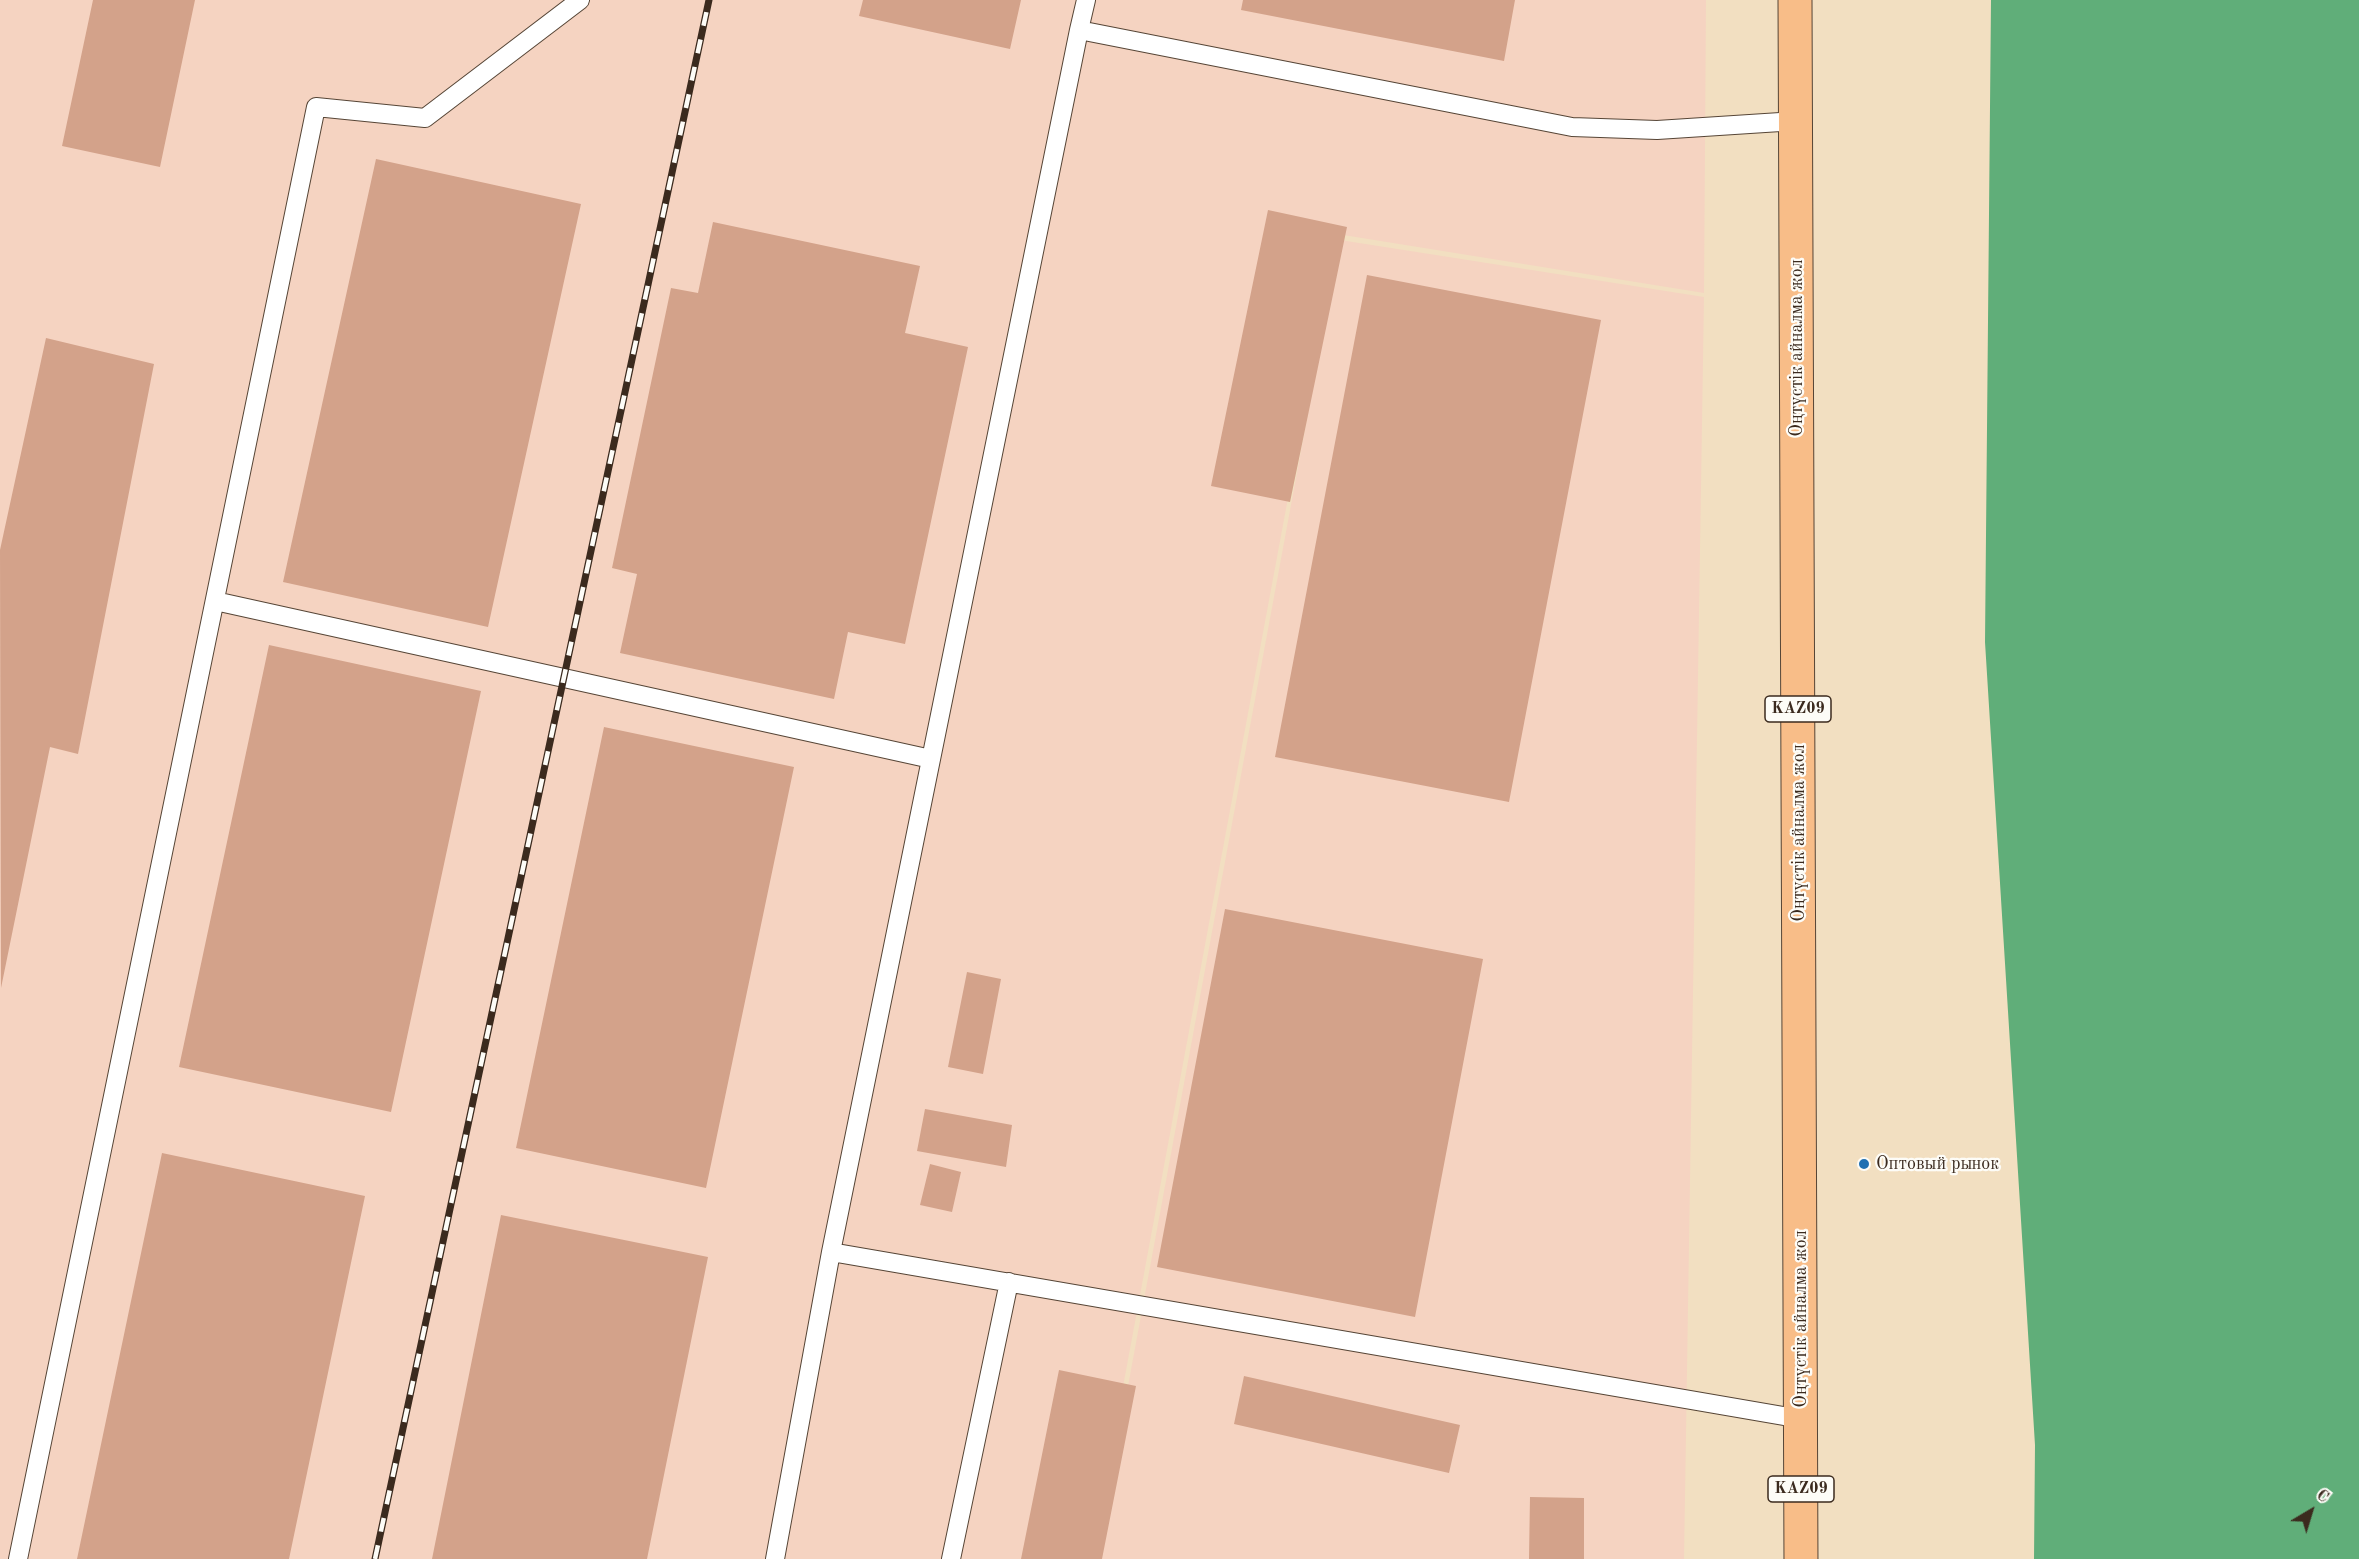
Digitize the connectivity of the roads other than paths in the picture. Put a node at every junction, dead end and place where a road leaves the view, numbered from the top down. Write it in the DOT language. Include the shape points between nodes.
graph roads {
  1 [pos="580,0"];
  2 [pos="1086,0"];
  3 [pos="1795,0"];
  4 [pos="1079,30"];
  5 [pos="1796,121"];
  6 [pos="214,601"];
  7 [pos="931,759"];
  8 [pos="831,1252"];
  9 [pos="1009,1282"];
  10 [pos="1801,1419"];
  11 [pos="18,1559"];
  12 [pos="775,1559"];
  13 [pos="951,1559"];
  14 [pos="1801,1559"];
  1 -- 6 [label="lane" via="425,117 316,107"];
  2 -- 4 [label="lane"];
  3 -- 5 [label="highway, Оңтүстік айналма жол / KAZ09"];
  4 -- 5 [label="lane" via="1572,127 1657,130"];
  4 -- 7 [label="lane"];
  5 -- 10 [label="highway, Оңтүстік айналма жол / KAZ09"];
  6 -- 7 [label="lane"];
  6 -- 11 [label="lane"];
  7 -- 8 [label="lane"];
  8 -- 9 [label="lane"];
  8 -- 12 [label="lane"];
  9 -- 10 [label="lane"];
  9 -- 13 [label="lane"];
  10 -- 14 [label="highway, Оңтүстік айналма жол / KAZ09"];
}
